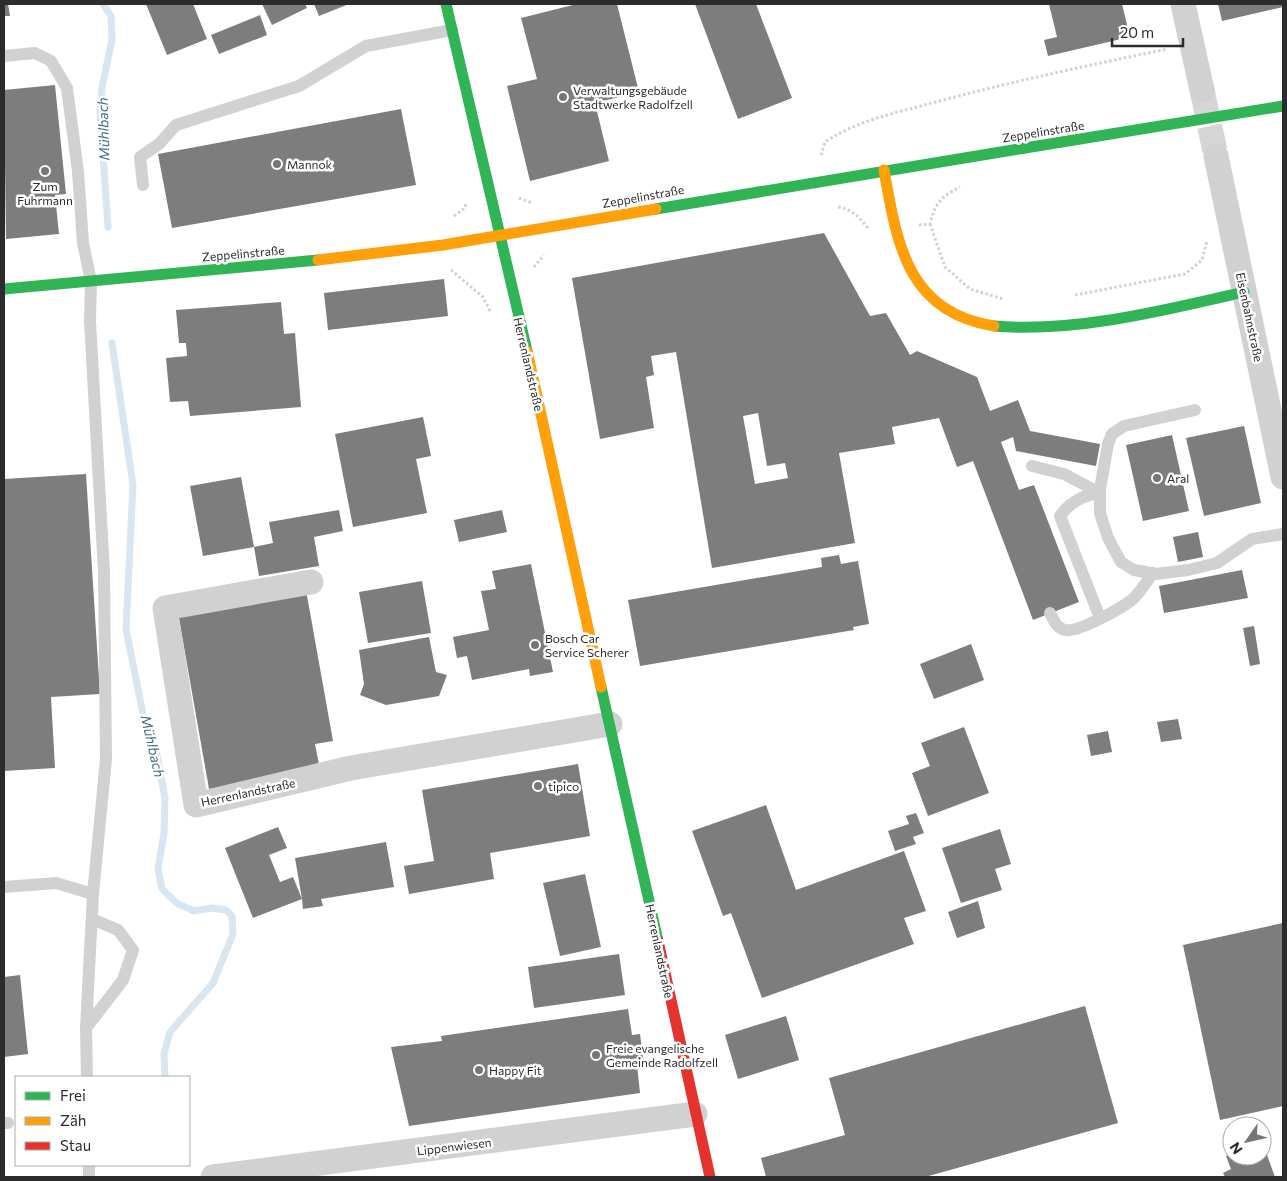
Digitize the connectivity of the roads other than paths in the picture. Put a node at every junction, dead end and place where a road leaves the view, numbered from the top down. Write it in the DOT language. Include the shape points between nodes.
graph roads {
  1 [pos="446,4"];
  2 [pos="1183,4"];
  3 [pos="452,30"];
  4 [pos="4,56"];
  5 [pos="1202,90"];
  6 [pos="1283,106"];
  7 [pos="1216,156"];
  8 [pos="884,170"];
  9 [pos="143,185"];
  10 [pos="501,235"];
  11 [pos="91,281"];
  12 [pos="4,289"];
  13 [pos="1244,292"];
  14 [pos="1195,410"];
  15 [pos="1032,466"];
  16 [pos="1283,478"];
  17 [pos="1100,493"];
  18 [pos="1283,534"];
  19 [pos="1153,573"];
  20 [pos="312,582"];
  21 [pos="1050,614"];
  22 [pos="1100,618"];
  23 [pos="610,724"];
  24 [pos="4,887"];
  25 [pos="93,894"];
  26 [pos="92,919"];
  27 [pos="86,1028"];
  28 [pos="87,1076"];
  29 [pos="695,1114"];
  30 [pos="213,1177"];
  31 [pos="710,1177"];
  1 -- 3 [label="main road, Herrenlandstraße"];
  2 -- 5 [label="street"];
  3 -- 9 [label="lane" via="366,46 300,86 176,125 140,157"];
  3 -- 10 [label="main road, Herrenlandstraße"];
  4 -- 11 [label="lane" via="35,53 51,61 67,88 83,243"];
  6 -- 8 [label="main road, Zeppelinstraße, bridge"];
  7 -- 13 [label="street, Eisenbahnstraße"];
  8 -- 10 [label="main road, Zeppelinstraße"];
  8 -- 13 [label="main road" via="895,229 903,256 916,280 936,303 982,324 1020,328 1120,317"];
  10 -- 11 [label="main road, Zeppelinstraße" via="308,261"];
  10 -- 23 [label="main road, Herrenlandstraße"];
  11 -- 12 [label="main road, Zeppelinstraße"];
  11 -- 25 [label="lane" via="90,321 104,572 106,759"];
  13 -- 16 [label="street, Eisenbahnstraße"];
  14 -- 17 [label="lane" via="1124,426 1112,434"];
  15 -- 17 [label="lane" via="1064,474"];
  17 -- 19 [label="lane" via="1100,513 1121,562 1134,570"];
  17 -- 22 [label="lane" via="1074,502 1060,516"];
  18 -- 19 [label="lane" via="1252,539 1216,563 1188,570"];
  19 -- 22 [label="lane" via="1134,598"];
  20 -- 23 [label="street, Herrenlandstraße" via="166,608 196,805 350,768"];
  21 -- 22 [label="lane" via="1056,626 1066,630"];
  23 -- 29 [label="main road, Herrenlandstraße"];
  24 -- 25 [label="lane" via="56,882"];
  25 -- 26 [label="lane"];
  26 -- 27 [label="lane"];
  26 -- 27 [label="lane" via="118,930 133,950 123,980"];
  27 -- 28 [label="lane"];
  29 -- 30 [label="street, Lippenwiesen"];
  29 -- 31 [label="main road, Herrenlandstraße"];
}
